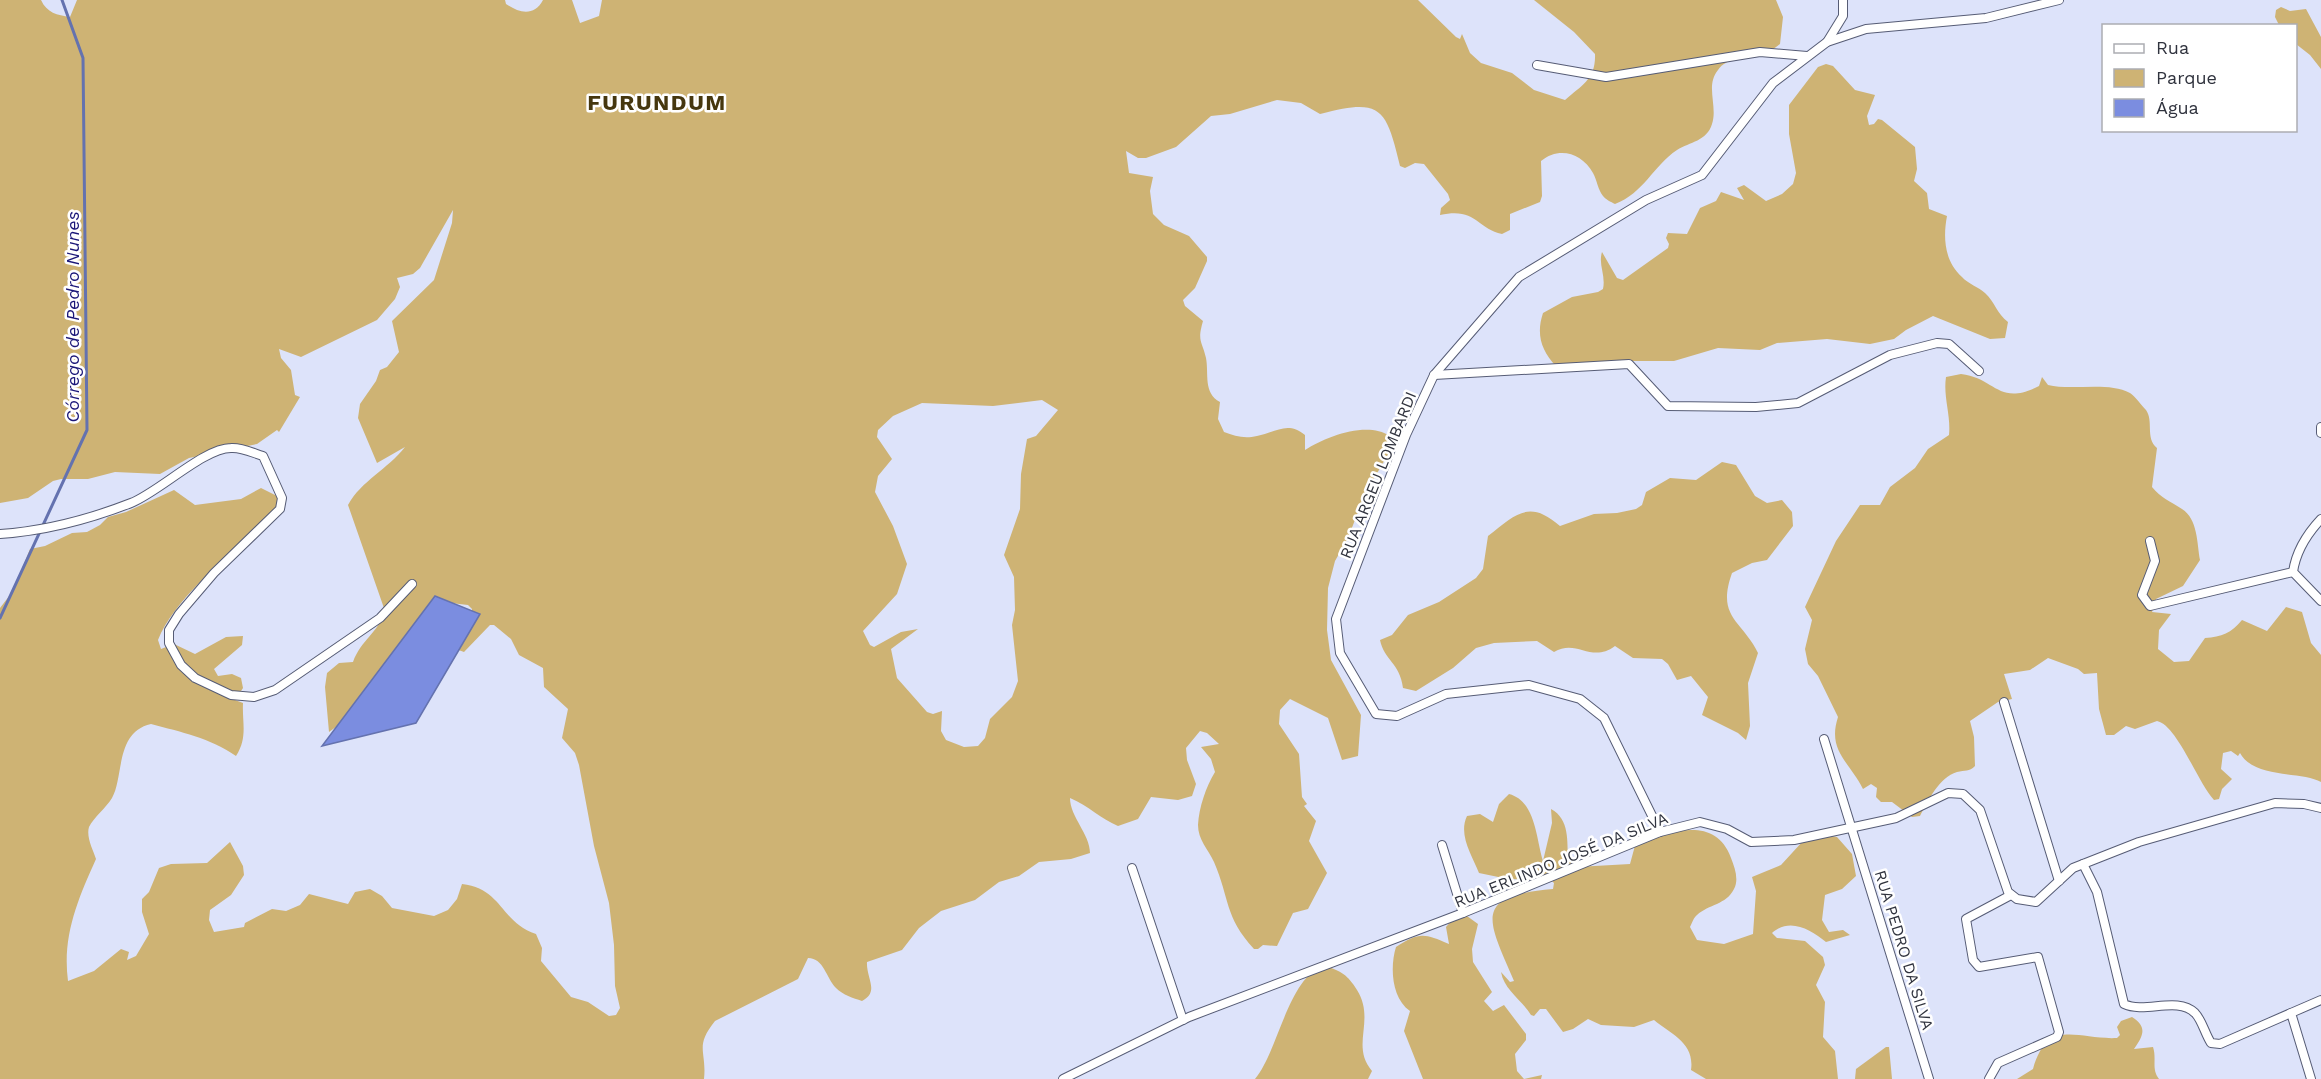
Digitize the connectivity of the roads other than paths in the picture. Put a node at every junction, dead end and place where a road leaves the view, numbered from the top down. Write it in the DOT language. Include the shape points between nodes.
graph roads {
  1 [pos="1844,0"];
  2 [pos="2060,0"];
  3 [pos="1827,42"];
  4 [pos="1807,57"];
  5 [pos="1538,65"];
  6 [pos="1979,371"];
  7 [pos="1434,375"];
  8 [pos="2321,427"];
  9 [pos="2321,433"];
  10 [pos="2321,519"];
  11 [pos="0,534"];
  12 [pos="2150,541"];
  13 [pos="2293,572"];
  14 [pos="412,584"];
  15 [pos="2321,601"];
  16 [pos="2004,702"];
  17 [pos="1824,739"];
  18 [pos="2321,808"];
  19 [pos="1852,828"];
  20 [pos="1660,832"];
  21 [pos="1442,845"];
  22 [pos="2083,864"];
  23 [pos="1132,868"];
  24 [pos="2059,881"];
  25 [pos="2012,895"];
  26 [pos="1463,913"];
  27 [pos="2321,1000"];
  28 [pos="2291,1014"];
  29 [pos="1183,1020"];
  30 [pos="1063,1079"];
  31 [pos="1929,1079"];
  32 [pos="1989,1079"];
  33 [pos="2311,1079"];
  1 -- 3 [label="street" via="1843,16"];
  2 -- 3 [label="street, RUA ARGEU LOMBARDI" via="1986,18 1866,29"];
  3 -- 4 [label="street, RUA ARGEU LOMBARDI"];
  4 -- 5 [label="street" via="1760,52 1606,77"];
  4 -- 7 [label="street, RUA ARGEU LOMBARDI" via="1773,83 1701,175 1646,200 1519,277"];
  6 -- 7 [label="street" via="1949,344 1937,343 1890,355 1798,403 1756,407 1668,406 1629,363"];
  7 -- 20 [label="street, RUA ARGEU LOMBARDI" via="1406,435 1336,619 1340,653 1376,714 1396,716 1446,694 1529,685 1580,699 1604,718"];
  8 -- 9 [label="street"];
  10 -- 13 [label="street" via="2295,557"];
  11 -- 14 [label="street" via="81,520 132,503 197,461 230,447 263,456 282,498 280,509 214,573 169,630 169,643 181,665 195,678 231,695 254,696 275,690 380,618"];
  12 -- 13 [label="street" via="2155,561 2142,595 2150,606"];
  13 -- 15 [label="street"];
  16 -- 24 [label="street"];
  17 -- 19 [label="street, RUA PEDRO DA SILVA"];
  18 -- 22 [label="street" via="2275,803 2139,842"];
  19 -- 20 [label="street, RUA ERLINDO JOSÉ DA SILVA" via="1794,840 1751,842 1727,829 1700,822"];
  19 -- 25 [label="street, RUA ERLINDO JOSÉ DA SILVA" via="1896,818 1948,793 1963,794 1980,810"];
  19 -- 31 [label="street, RUA PEDRO DA SILVA"];
  20 -- 26 [label="street, RUA ERLINDO JOSÉ DA SILVA"];
  21 -- 26 [label="street"];
  22 -- 24 [label="street"];
  22 -- 28 [label="street" via="2097,892 2124,1005 2135,1010 2183,1007 2195,1013 2211,1043 2220,1044"];
  23 -- 29 [label="street"];
  24 -- 25 [label="street" via="2036,902"];
  25 -- 32 [label="street" via="1967,917 1973,960 1979,967 2038,957 2060,1032 2057,1037 1998,1063"];
  26 -- 29 [label="street, RUA ERLINDO JOSÉ DA SILVA"];
  27 -- 28 [label="street"];
  28 -- 33 [label="street"];
  29 -- 30 [label="street, RUA ERLINDO JOSÉ DA SILVA"];
}
